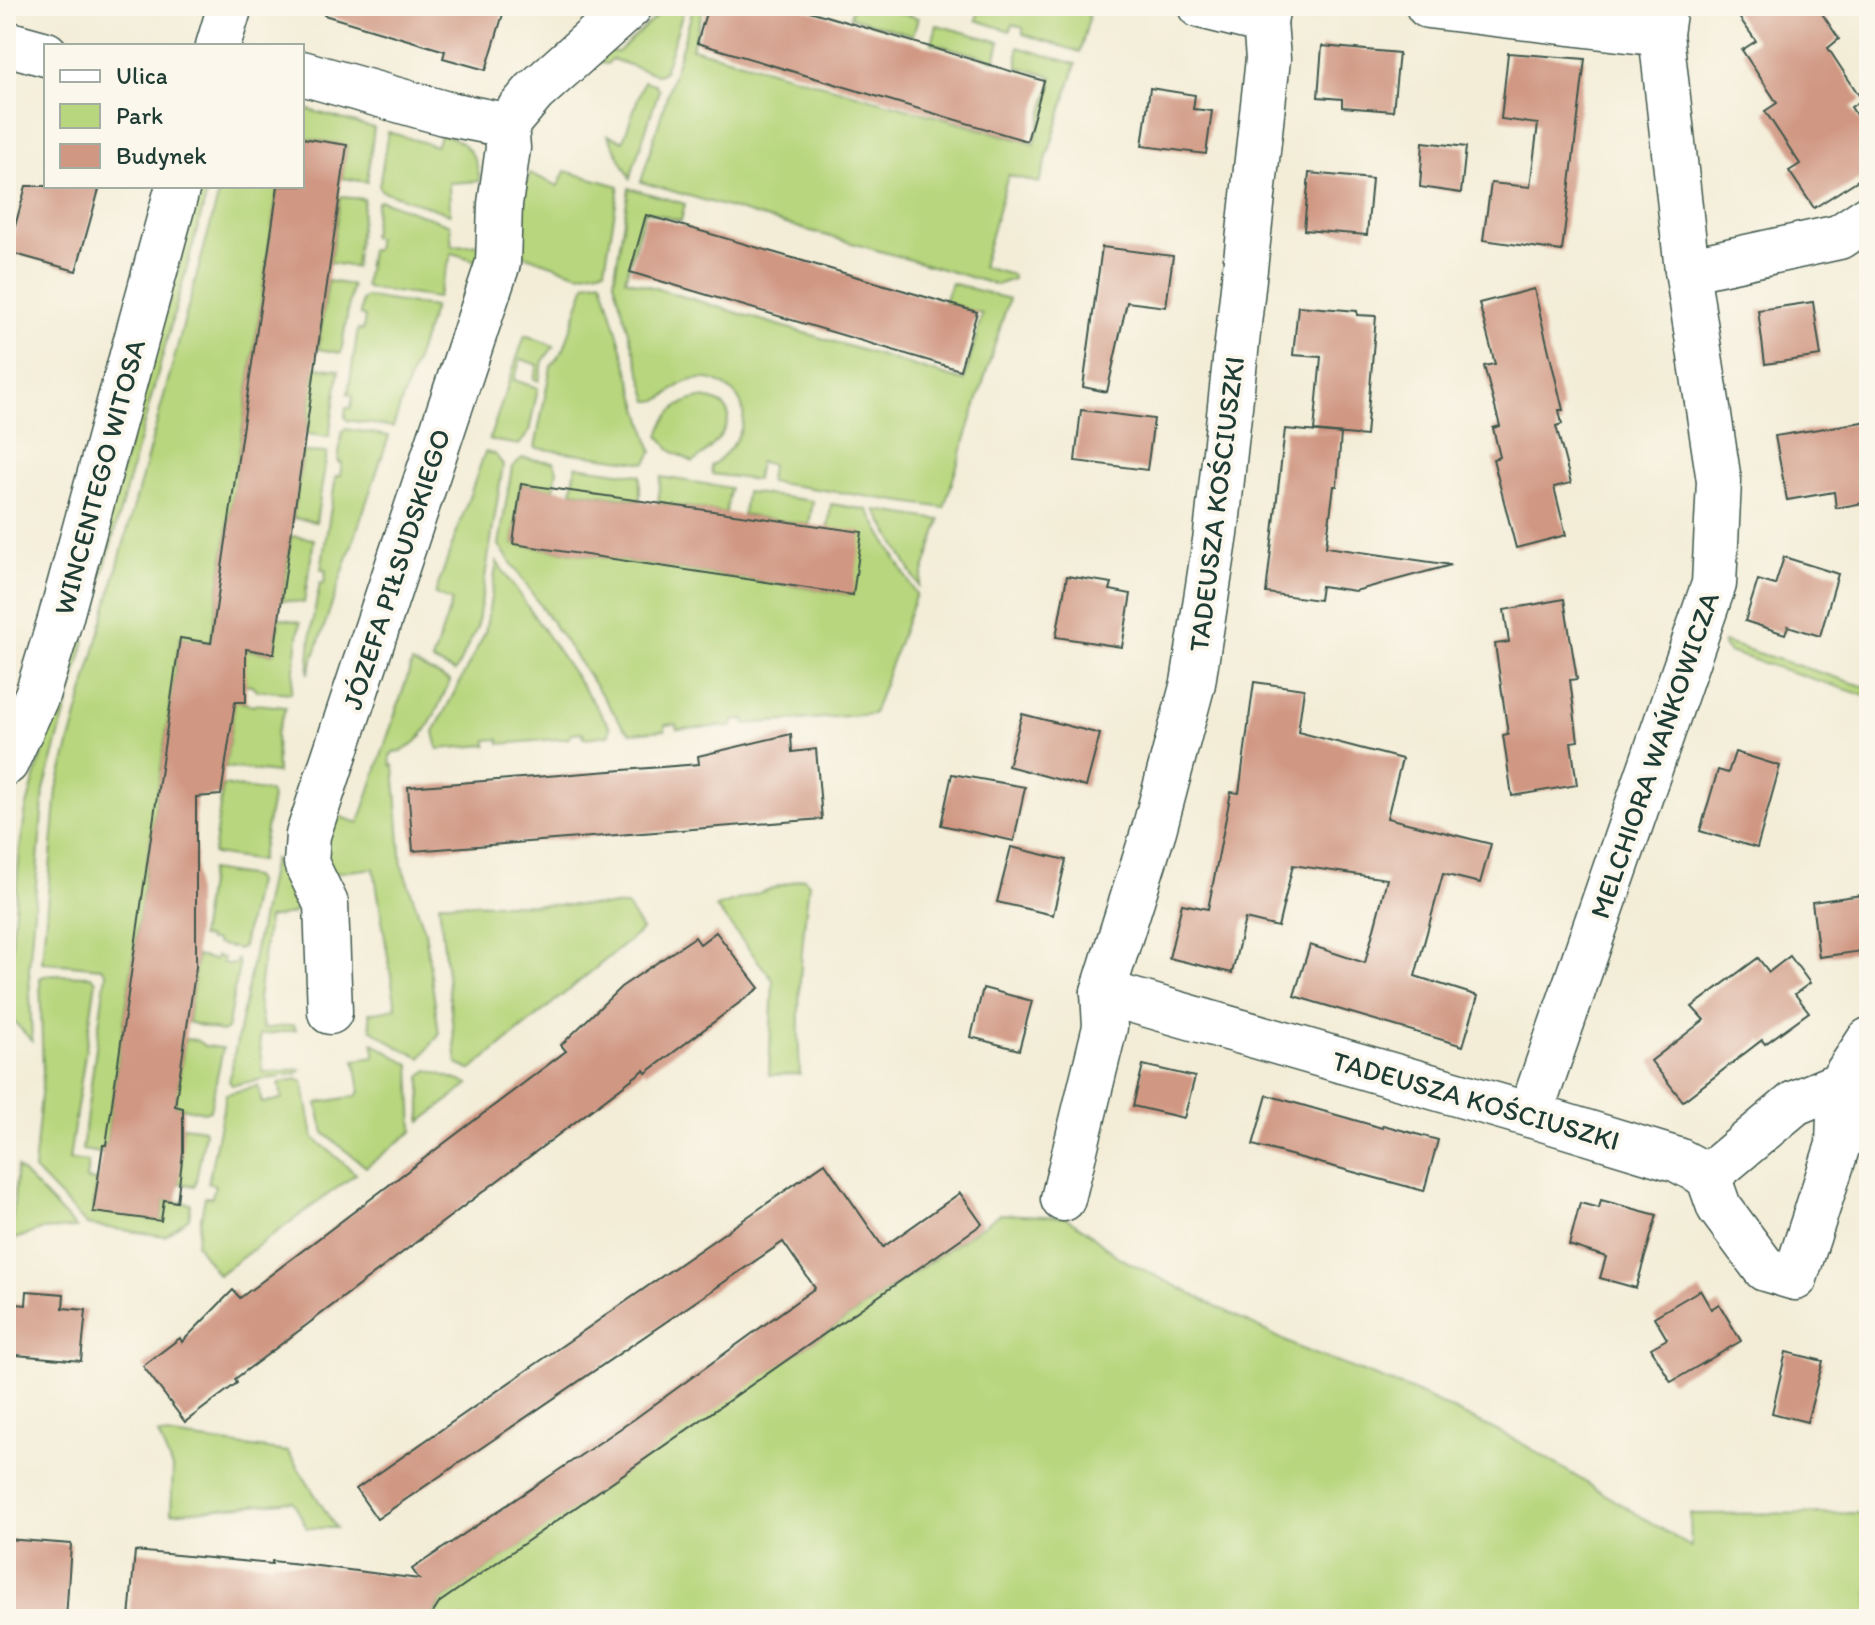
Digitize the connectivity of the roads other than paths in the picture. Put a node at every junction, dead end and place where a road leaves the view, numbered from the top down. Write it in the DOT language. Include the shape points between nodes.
graph roads {
  1 [pos="230,6"];
  2 [pos="630,6"];
  3 [pos="1200,6"];
  4 [pos="1428,6"];
  5 [pos="1267,14"];
  6 [pos="1663,20"];
  7 [pos="6,43"];
  8 [pos="219,44"];
  9 [pos="44,53"];
  10 [pos="304,74"];
  11 [pos="506,125"];
  12 [pos="177,188"];
  13 [pos="1869,217"];
  14 [pos="1687,270"];
  15 [pos="6,763"];
  16 [pos="1103,992"];
  17 [pos="330,1012"];
  18 [pos="1869,1040"];
  19 [pos="1840,1084"];
  20 [pos="1530,1115"];
  21 [pos="1708,1176"];
  22 [pos="1063,1199"];
  1 -- 8 [label="street"];
  2 -- 11 [label="street" via="534,92"];
  3 -- 5 [label="street"];
  4 -- 6 [label="street"];
  5 -- 16 [label="street, TADEUSZA KOŚCIUSZKI" via="1268,59 1216,534 1193,683"];
  6 -- 14 [label="street, MELCHIORA WAŃKOWICZA"];
  7 -- 9 [label="street"];
  10 -- 11 [label="street"];
  11 -- 17 [label="street, JÓZEFA PIŁSUDSKIEGO" via="498,263 308,835 306,863 326,904"];
  12 -- 15 [label="street, WINCENTEGO WITOSA" via="60,620 37,695"];
  13 -- 14 [label="street" via="1839,237"];
  14 -- 20 [label="street, MELCHIORA WAŃKOWICZA" via="1719,481 1714,584"];
  16 -- 20 [label="street, TADEUSZA KOŚCIUSZKI"];
  16 -- 22 [label="street, TADEUSZA KOŚCIUSZKI" via="1105,1027"];
  18 -- 19 [label="street"];
  19 -- 21 [label="street" via="1795,1103"];
  19 -- 21 [label="street" via="1838,1145 1795,1278 1765,1269 1719,1207"];
  20 -- 21 [label="street, TADEUSZA KOŚCIUSZKI" via="1678,1160"];
}
